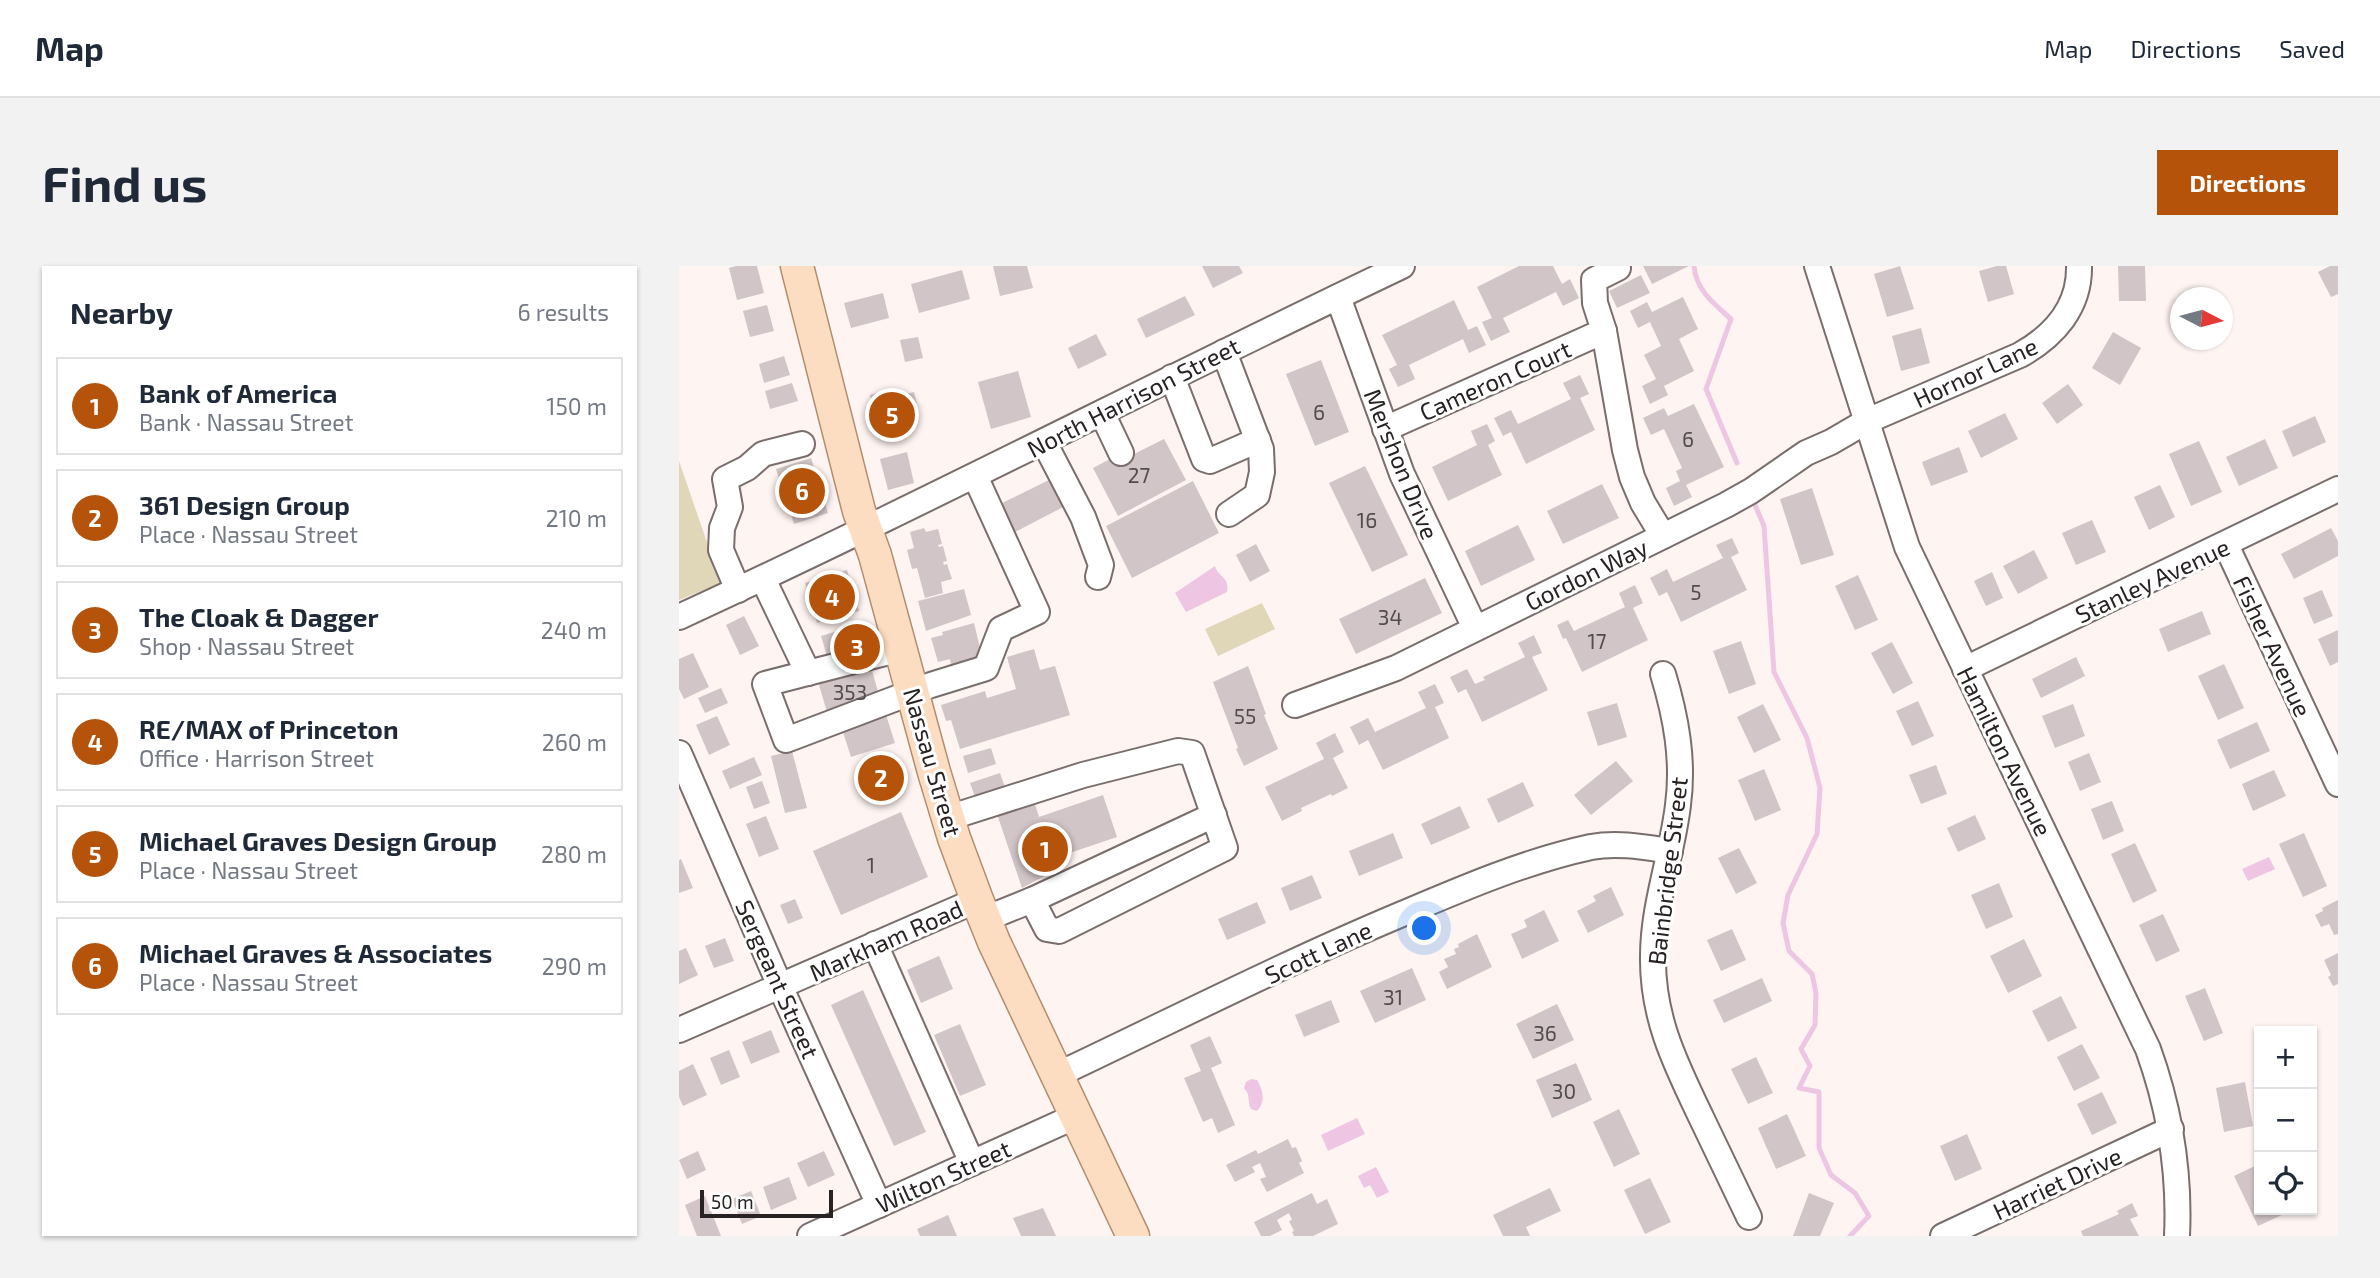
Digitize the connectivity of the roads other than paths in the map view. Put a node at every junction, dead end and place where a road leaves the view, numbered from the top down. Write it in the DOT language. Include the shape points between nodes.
graph roads {
  1 [pos="797,266"];
  2 [pos="1402,266"];
  3 [pos="1817,266"];
  4 [pos="2079,266"];
  5 [pos="1618,268"];
  6 [pos="1338,297"];
  7 [pos="1604,331"];
  8 [pos="1224,352"];
  9 [pos="1172,377"];
  10 [pos="1102,413"];
  11 [pos="1867,421"];
  12 [pos="1385,429"];
  13 [pos="1258,440"];
  14 [pos="1044,442"];
  15 [pos="802,444"];
  16 [pos="1121,453"];
  17 [pos="975,476"];
  18 [pos="2338,489"];
  19 [pos="1229,514"];
  20 [pos="865,528"];
  21 [pos="1663,536"];
  22 [pos="2226,545"];
  23 [pos="1098,577"];
  24 [pos="763,579"];
  25 [pos="738,590"];
  26 [pos="679,617"];
  27 [pos="1475,628"];
  28 [pos="901,649"];
  29 [pos="1965,669"];
  30 [pos="808,673"];
  31 [pos="1663,674"];
  32 [pos="913,692"];
  33 [pos="1295,705"];
  34 [pos="679,753"];
  35 [pos="2338,784"];
  36 [pos="1214,815"];
  37 [pos="948,818"];
  38 [pos="1670,851"];
  39 [pos="1032,900"];
  40 [pos="981,910"];
  41 [pos="875,944"];
  42 [pos="780,986"];
  43 [pos="679,1030"];
  44 [pos="1057,1075"];
  45 [pos="1076,1116"];
  46 [pos="2171,1129"];
  47 [pos="972,1163"];
  48 [pos="879,1205"];
  49 [pos="1749,1217"];
  50 [pos="810,1236"];
  51 [pos="1133,1236"];
  52 [pos="1943,1236"];
  53 [pos="2177,1236"];
  1 -- 20 [label="main road, Nassau Street"];
  2 -- 6 [label="street, North Harrison Street"];
  3 -- 11 [label="street, Hamilton Avenue"];
  4 -- 11 [label="street, Hornor Lane" via="2067,312 2039,344"];
  5 -- 7 [label="street, Cameron Court" via="1594,280"];
  6 -- 8 [label="street, North Harrison Street"];
  6 -- 12 [label="street, Mershon Drive"];
  7 -- 12 [label="street, Cameron Court"];
  7 -- 21 [label="street, Cameron Court" via="1632,477"];
  8 -- 9 [label="street, North Harrison Street"];
  8 -- 13 [label="street"];
  9 -- 10 [label="street, North Harrison Street"];
  9 -- 13 [label="street" via="1204,459 1210,461"];
  10 -- 14 [label="street, North Harrison Street"];
  10 -- 16 [label="street"];
  11 -- 21 [label="street, Gordon Way" via="1806,453 1751,491"];
  11 -- 29 [label="street, Hamilton Avenue" via="1907,547"];
  12 -- 27 [label="street, Mershon Drive"];
  13 -- 19 [label="street" via="1262,472 1257,495"];
  14 -- 17 [label="street, North Harrison Street"];
  14 -- 23 [label="street" via="1083,517 1101,565"];
  15 -- 25 [label="street" via="763,454 725,479 730,507 722,528 721,550"];
  17 -- 20 [label="street, North Harrison Street"];
  17 -- 32 [label="street" via="1038,612 1001,629 986,668"];
  18 -- 22 [label="street, Stanley Avenue"];
  20 -- 24 [label="street, North Harrison Street"];
  20 -- 28 [label="main road, Nassau Street"];
  21 -- 27 [label="street, Gordon Way"];
  22 -- 29 [label="street, Stanley Avenue"];
  22 -- 35 [label="street, Fisher Avenue"];
  24 -- 25 [label="street, North Harrison Street"];
  24 -- 30 [label="street"];
  25 -- 26 [label="street, North Harrison Street"];
  27 -- 33 [label="street, Gordon Way" via="1396,668"];
  28 -- 30 [label="street"];
  28 -- 32 [label="main road, Nassau Street"];
  29 -- 46 [label="street, Hamilton Avenue" via="2148,1049"];
  30 -- 32 [label="street" via="765,684 786,740"];
  31 -- 38 [label="street, Bainbridge Street" via="1679,741 1678,806"];
  32 -- 37 [label="main road, Nassau Street"];
  34 -- 42 [label="street, Sergeant Street"];
  36 -- 37 [label="street" via="1192,753 1178,751 1083,775"];
  36 -- 39 [label="street, Markham Road"];
  36 -- 39 [label="street" via="1225,848 1059,932 1047,929"];
  37 -- 40 [label="main road, Nassau Street"];
  38 -- 44 [label="street, Scott Lane" via="1593,847 1496,877 1351,935"];
  38 -- 49 [label="street, Bainbridge Street" via="1653,956 1661,1023 1670,1053"];
  39 -- 40 [label="street, Markham Road"];
  40 -- 41 [label="street, Markham Road"];
  40 -- 44 [label="main road, Nassau Street"];
  41 -- 42 [label="street, Markham Road"];
  41 -- 47 [label="street"];
  42 -- 43 [label="street, Markham Road"];
  42 -- 48 [label="street, Sergeant Street"];
  44 -- 45 [label="main road, Nassau Street"];
  45 -- 47 [label="street, Wilton Street"];
  45 -- 51 [label="main road, Nassau Street"];
  46 -- 52 [label="street, Harriet Drive"];
  46 -- 53 [label="street, Hamilton Avenue" via="2179,1200"];
  47 -- 48 [label="street, Wilton Street"];
  48 -- 50 [label="street, Wilton Street"];
}
